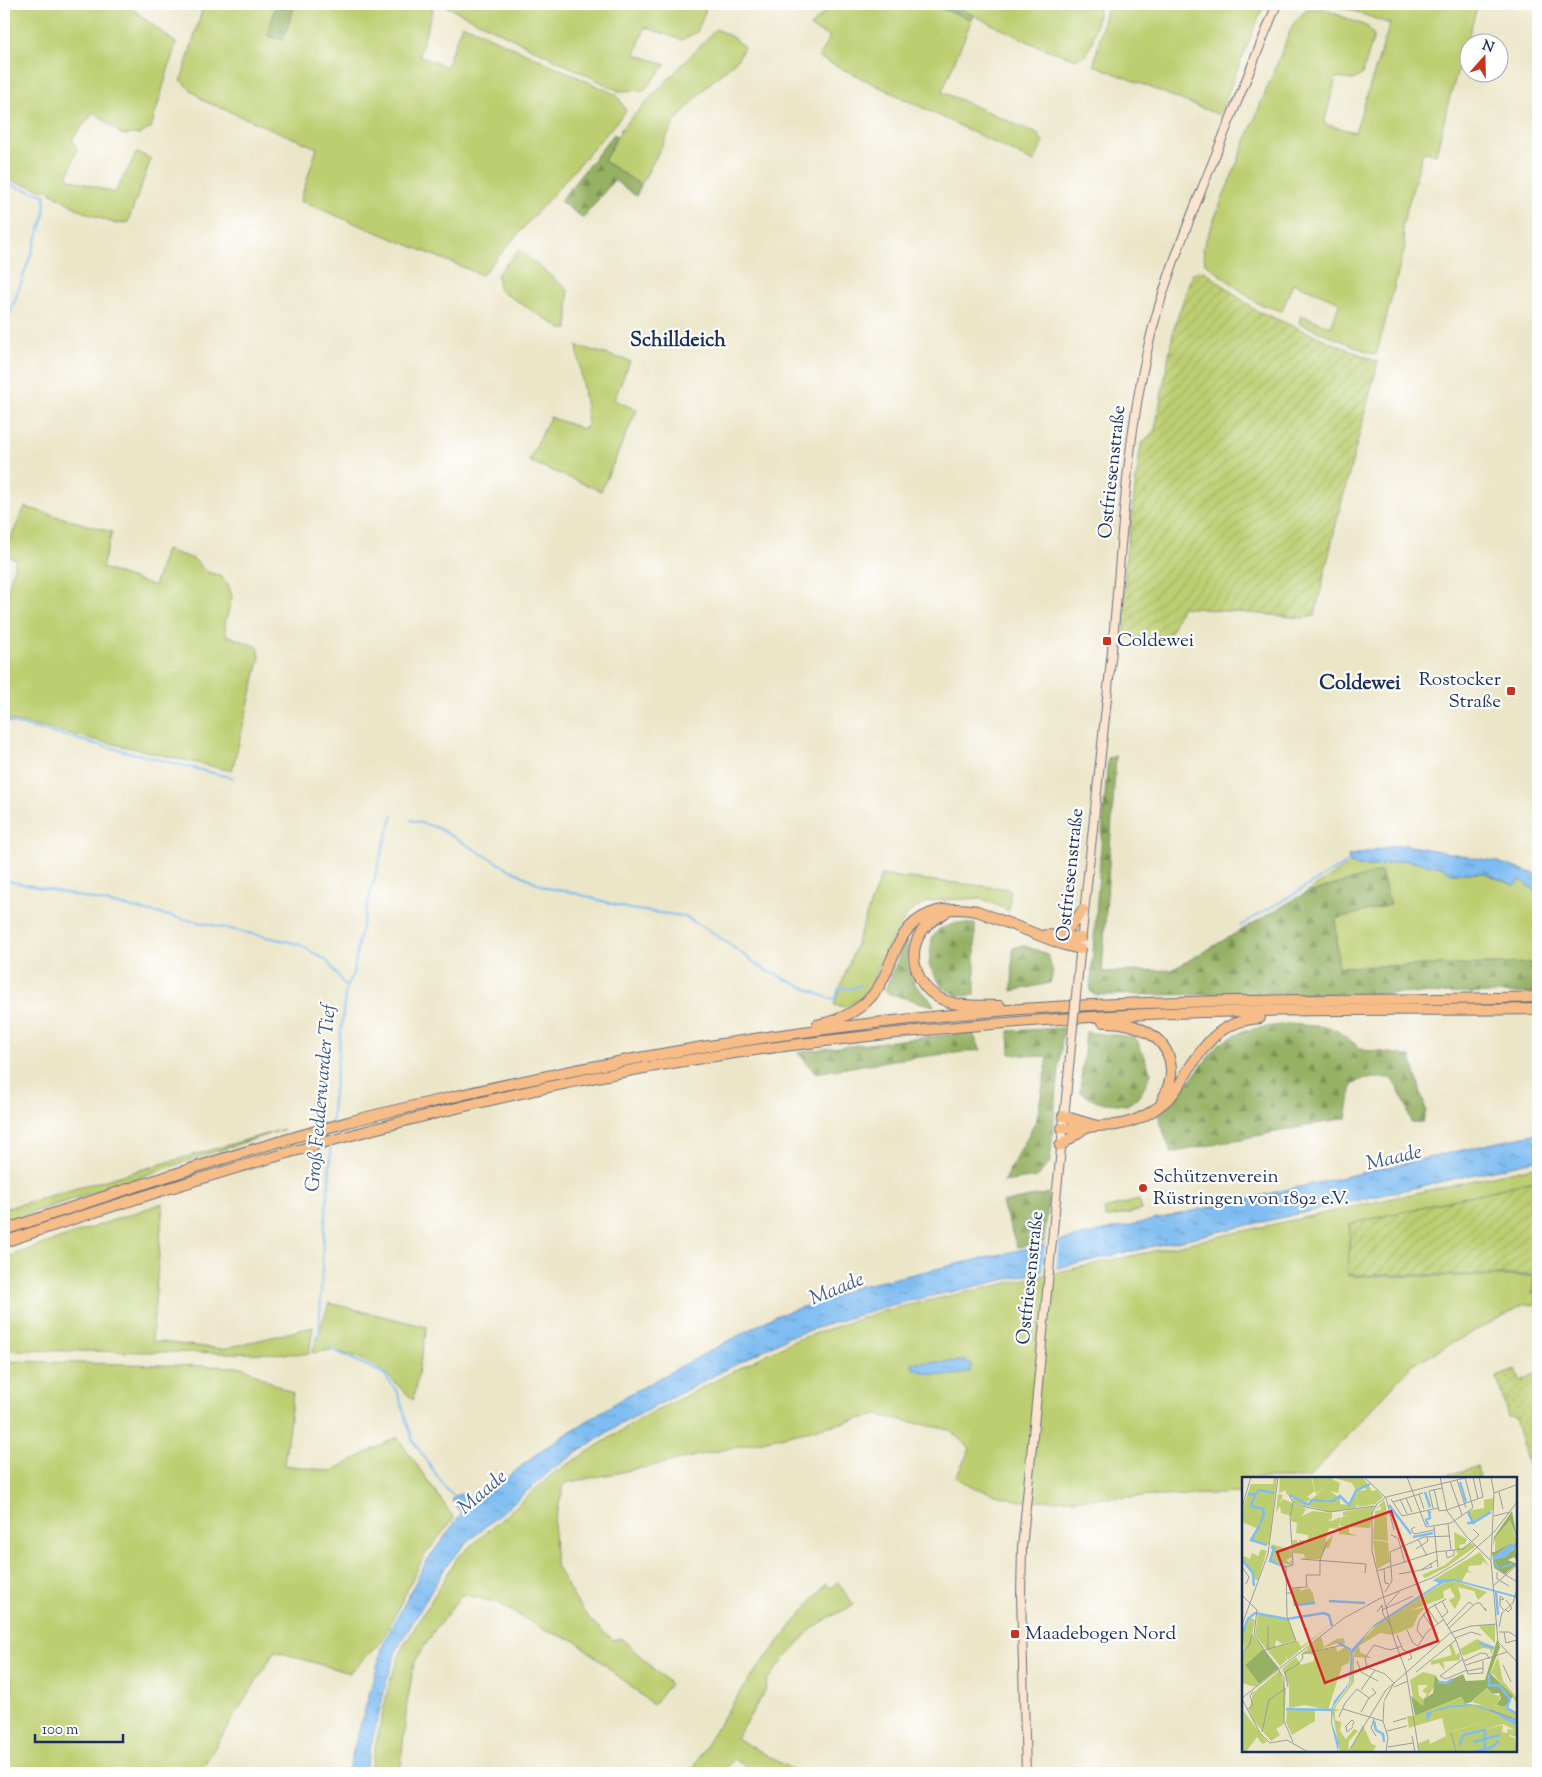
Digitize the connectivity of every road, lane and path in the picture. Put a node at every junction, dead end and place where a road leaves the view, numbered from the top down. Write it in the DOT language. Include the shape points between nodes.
graph roads {
  1 [pos="1277,4"];
  2 [pos="950,910"];
  3 [pos="1083,910"];
  4 [pos="1040,935"];
  5 [pos="1057,935"];
  6 [pos="1081,938"];
  7 [pos="1080,949"];
  8 [pos="1538,997"];
  9 [pos="1021,1009"];
  10 [pos="1538,1009"];
  11 [pos="1287,1012"];
  12 [pos="1043,1020"];
  13 [pos="785,1034"];
  14 [pos="1162,1103"];
  15 [pos="1064,1116"];
  16 [pos="1098,1126"];
  17 [pos="1062,1128"];
  18 [pos="1082,1130"];
  19 [pos="1060,1146"];
  20 [pos="4,1230"];
  21 [pos="4,1242"];
  22 [pos="1026,1773"];
  1 -- 3 [label="main road, Ostfriesenstraße" via="1181,242 1164,290 1137,399"];
  2 -- 4 [label="highway" via="977,911"];
  2 -- 9 [label="highway" via="925,927 918,938 914,960 921,980 935,996 948,1002"];
  2 -- 13 [label="highway" via="929,913 911,926 898,944 878,988 860,1007 834,1021"];
  3 -- 5 [label="highway" via="1072,925"];
  3 -- 6 [label="main road, Ostfriesenstraße"];
  4 -- 5 [label="highway"];
  4 -- 7 [label="highway"];
  5 -- 6 [label="highway"];
  6 -- 7 [label="main road, Ostfriesenstraße"];
  7 -- 15 [label="main road, Ostfriesenstraße, bridge"];
  8 -- 9 [label="highway" via="1185,1002"];
  9 -- 13 [label="highway"];
  10 -- 11 [label="highway"];
  11 -- 12 [label="highway" via="1149,1014"];
  11 -- 14 [label="highway" via="1277,1017 1248,1019 1224,1028 1201,1050 1173,1094"];
  12 -- 14 [label="highway" via="1057,1024 1128,1024 1153,1035 1165,1048 1171,1067"];
  12 -- 21 [label="highway" via="824,1041 634,1069 517,1093 350,1135 210,1175"];
  13 -- 20 [label="highway" via="513,1082 350,1122 203,1165"];
  14 -- 16 [label="highway" via="1138,1119 1115,1126"];
  15 -- 16 [label="highway"];
  15 -- 17 [label="main road, Ostfriesenstraße"];
  16 -- 18 [label="highway"];
  17 -- 18 [label="highway"];
  17 -- 19 [label="main road, Ostfriesenstraße"];
  18 -- 19 [label="highway"];
  19 -- 22 [label="main road, Ostfriesenstraße" via="1022,1548"];
}
